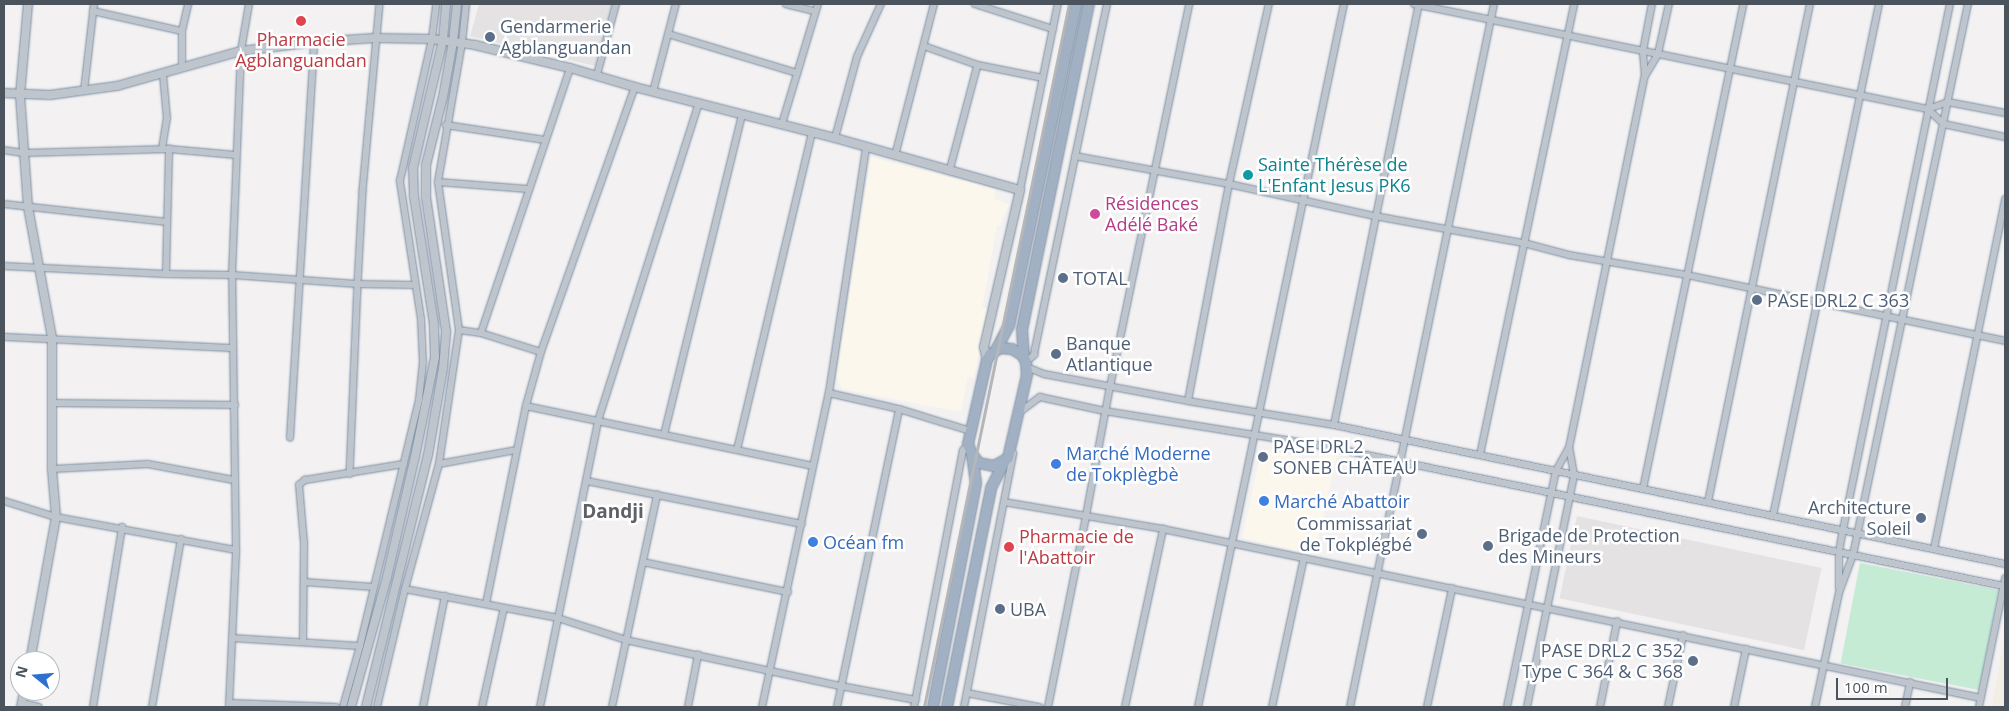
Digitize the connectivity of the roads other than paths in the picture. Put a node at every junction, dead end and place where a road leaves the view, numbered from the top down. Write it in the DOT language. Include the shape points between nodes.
graph roads {
  1 [pos="28,4"];
  2 [pos="94,4"];
  3 [pos="188,4"];
  4 [pos="249,4"];
  5 [pos="380,4"];
  6 [pos="436,4"];
  7 [pos="446,4"];
  8 [pos="457,4"];
  9 [pos="466,4"];
  10 [pos="616,4"];
  11 [pos="676,4"];
  12 [pos="786,4"];
  13 [pos="818,4"];
  14 [pos="881,4"];
  15 [pos="934,4"];
  16 [pos="975,4"];
  17 [pos="1058,4"];
  18 [pos="1076,4"];
  19 [pos="1089,4"];
  20 [pos="1107,4"];
  21 [pos="1189,4"];
  22 [pos="1269,4"];
  23 [pos="1344,4"];
  24 [pos="1417,4"];
  25 [pos="1494,4"];
  26 [pos="1574,4"];
  27 [pos="1652,4"];
  28 [pos="1669,4"];
  29 [pos="1742,4"];
  30 [pos="1810,4"];
  31 [pos="1879,4"];
  32 [pos="1950,4"];
  33 [pos="1968,4"];
  34 [pos="93,11"];
  35 [pos="816,11"];
  36 [pos="1491,20"];
  37 [pos="1053,29"];
  38 [pos="182,31"];
  39 [pos="668,34"];
  40 [pos="1567,35"];
  41 [pos="375,38"];
  42 [pos="432,39"];
  43 [pos="443,40"];
  44 [pos="314,42"];
  45 [pos="453,42"];
  46 [pos="462,43"];
  47 [pos="924,46"];
  48 [pos="1643,50"];
  49 [pos="241,51"];
  50 [pos="1658,54"];
  51 [pos="978,64"];
  52 [pos="182,68"];
  53 [pos="570,68"];
  54 [pos="1729,68"];
  55 [pos="797,73"];
  56 [pos="163,74"];
  57 [pos="598,75"];
  58 [pos="1645,76"];
  59 [pos="1043,78"];
  60 [pos="1794,82"];
  61 [pos="635,87"];
  62 [pos="84,92"];
  63 [pos="653,92"];
  64 [pos="4,93"];
  65 [pos="20,95"];
  66 [pos="1860,95"];
  67 [pos="1948,102"];
  68 [pos="699,103"];
  69 [pos="1928,109"];
  70 [pos="2005,113"];
  71 [pos="742,114"];
  72 [pos="782,124"];
  73 [pos="1944,124"];
  74 [pos="446,125"];
  75 [pos="812,132"];
  76 [pos="2005,137"];
  77 [pos="836,138"];
  78 [pos="545,140"];
  79 [pos="866,148"];
  80 [pos="166,149"];
  81 [pos="4,150"];
  82 [pos="23,153"];
  83 [pos="236,155"];
  84 [pos="895,156"];
  85 [pos="1075,156"];
  86 [pos="1156,170"];
  87 [pos="950,171"];
  88 [pos="438,182"];
  89 [pos="1229,184"];
  90 [pos="528,189"];
  91 [pos="1020,190"];
  92 [pos="2005,199"];
  93 [pos="1303,201"];
  94 [pos="4,204"];
  95 [pos="28,207"];
  96 [pos="1375,216"];
  97 [pos="167,222"];
  98 [pos="1447,229"];
  99 [pos="1524,243"];
  100 [pos="1606,261"];
  101 [pos="4,266"];
  102 [pos="40,269"];
  103 [pos="166,274"];
  104 [pos="232,275"];
  105 [pos="1687,275"];
  106 [pos="300,281"];
  107 [pos="358,284"];
  108 [pos="415,285"];
  109 [pos="1751,288"];
  110 [pos="1816,303"];
  111 [pos="1886,317"];
  112 [pos="1901,320"];
  113 [pos="459,330"];
  114 [pos="481,334"];
  115 [pos="4,336"];
  116 [pos="1977,336"];
  117 [pos="52,338"];
  118 [pos="2005,341"];
  119 [pos="233,348"];
  120 [pos="996,350"];
  121 [pos="541,352"];
  122 [pos="986,360"];
  123 [pos="1026,362"];
  124 [pos="1110,386"];
  125 [pos="829,393"];
  126 [pos="1188,402"];
  127 [pos="54,403"];
  128 [pos="235,405"];
  129 [pos="526,406"];
  130 [pos="899,409"];
  131 [pos="1105,411"];
  132 [pos="1020,412"];
  133 [pos="1259,413"];
  134 [pos="598,421"];
  135 [pos="1334,425"];
  136 [pos="971,432"];
  137 [pos="664,435"];
  138 [pos="1255,436"];
  139 [pos="290,438"];
  140 [pos="1404,440"];
  141 [pos="1012,447"];
  142 [pos="1569,448"];
  143 [pos="970,449"];
  144 [pos="517,450"];
  145 [pos="737,450"];
  146 [pos="1480,455"];
  147 [pos="1004,462"];
  148 [pos="1400,462"];
  149 [pos="404,464"];
  150 [pos="439,464"];
  151 [pos="813,466"];
  152 [pos="52,469"];
  153 [pos="1556,471"];
  154 [pos="350,474"];
  155 [pos="1574,475"];
  156 [pos="234,480"];
  157 [pos="587,481"];
  158 [pos="1643,489"];
  159 [pos="1551,493"];
  160 [pos="657,495"];
  161 [pos="1570,497"];
  162 [pos="4,501"];
  163 [pos="1004,502"];
  164 [pos="1708,502"];
  165 [pos="1086,516"];
  166 [pos="1773,516"];
  167 [pos="56,517"];
  168 [pos="802,524"];
  169 [pos="122,527"];
  170 [pos="1162,529"];
  171 [pos="1843,530"];
  172 [pos="1857,533"];
  173 [pos="180,539"];
  174 [pos="1233,543"];
  175 [pos="1934,549"];
  176 [pos="236,550"];
  177 [pos="1839,552"];
  178 [pos="1854,555"];
  179 [pos="1304,558"];
  180 [pos="643,562"];
  181 [pos="2005,564"];
  182 [pos="1377,573"];
  183 [pos="2005,579"];
  184 [pos="304,582"];
  185 [pos="2004,586"];
  186 [pos="374,587"];
  187 [pos="1452,588"];
  188 [pos="404,589"];
  189 [pos="788,592"];
  190 [pos="1839,594"];
  191 [pos="445,596"];
  192 [pos="486,604"];
  193 [pos="1528,604"];
  194 [pos="504,608"];
  195 [pos="1548,608"];
  196 [pos="558,618"];
  197 [pos="1617,622"];
  198 [pos="1683,636"];
  199 [pos="232,638"];
  200 [pos="626,640"];
  201 [pos="303,642"];
  202 [pos="360,646"];
  203 [pos="1746,649"];
  204 [pos="32,651"];
  205 [pos="698,655"];
  206 [pos="1824,665"];
  207 [pos="770,670"];
  208 [pos="1910,683"];
  209 [pos="841,686"];
  210 [pos="967,692"];
  211 [pos="1981,698"];
  212 [pos="916,700"];
  213 [pos="22,705"];
  214 [pos="230,705"];
  215 [pos="39,707"];
  216 [pos="93,707"];
  217 [pos="152,707"];
  218 [pos="336,707"];
  219 [pos="343,707"];
  220 [pos="351,707"];
  221 [pos="366,707"];
  222 [pos="377,707"];
  223 [pos="423,707"];
  224 [pos="482,707"];
  225 [pos="540,707"];
  226 [pos="612,707"];
  227 [pos="688,707"];
  228 [pos="762,707"];
  229 [pos="837,707"];
  230 [pos="914,707"];
  231 [pos="932,707"];
  232 [pos="947,707"];
  233 [pos="964,707"];
  234 [pos="1040,707"];
  235 [pos="1048,707"];
  236 [pos="1125,707"];
  237 [pos="1198,707"];
  238 [pos="1272,707"];
  239 [pos="1350,707"];
  240 [pos="1427,707"];
  241 [pos="1507,707"];
  242 [pos="1527,707"];
  243 [pos="1600,707"];
  244 [pos="1668,707"];
  245 [pos="1734,707"];
  246 [pos="1816,707"];
  247 [pos="1905,707"];
  248 [pos="1979,707"];
  1 -- 65 [label="street"];
  2 -- 34 [label="street"];
  3 -- 38 [label="street"];
  4 -- 49 [label="street"];
  5 -- 41 [label="street"];
  6 -- 42 [label="street"];
  7 -- 43 [label="street"];
  8 -- 45 [label="street"];
  9 -- 46 [label="street"];
  10 -- 57 [label="street"];
  11 -- 39 [label="street"];
  12 -- 35 [label="street"];
  13 -- 35 [label="street"];
  14 -- 77 [label="street" via="857,57"];
  15 -- 47 [label="street"];
  16 -- 37 [label="street"];
  17 -- 37 [label="street"];
  18 -- 120 [label="highway" via="1009,326"];
  19 -- 123 [label="highway" via="1022,330"];
  20 -- 85 [label="street"];
  21 -- 86 [label="street"];
  22 -- 89 [label="street"];
  23 -- 93 [label="street"];
  24 -- 36 [label="street"];
  24 -- 96 [label="street"];
  25 -- 36 [label="street"];
  26 -- 40 [label="street"];
  27 -- 48 [label="street"];
  28 -- 50 [label="street"];
  29 -- 54 [label="street"];
  30 -- 60 [label="street"];
  31 -- 66 [label="street"];
  32 -- 69 [label="street"];
  33 -- 67 [label="street"];
  34 -- 38 [label="street"];
  34 -- 62 [label="street"];
  35 -- 55 [label="street"];
  36 -- 40 [label="street"];
  36 -- 98 [label="street"];
  37 -- 59 [label="street"];
  38 -- 52 [label="street"];
  39 -- 55 [label="street"];
  39 -- 63 [label="street"];
  40 -- 48 [label="street"];
  40 -- 99 [label="street"];
  41 -- 42 [label="street"];
  41 -- 44 [label="street"];
  41 -- 107 [label="street"];
  42 -- 43 [label="street"];
  42 -- 108 [label="street" via="400,181"];
  43 -- 45 [label="street"];
  43 -- 220 [label="street" via="413,168 414,196 434,324 435,356 416,457"];
  44 -- 49 [label="street"];
  44 -- 106 [label="street"];
  45 -- 46 [label="street"];
  45 -- 221 [label="street" via="426,165 426,197 446,331 443,368 428,455"];
  46 -- 53 [label="street"];
  46 -- 74 [label="street"];
  47 -- 51 [label="street"];
  47 -- 84 [label="street"];
  48 -- 50 [label="street"];
  48 -- 58 [label="street"];
  49 -- 52 [label="street"];
  49 -- 83 [label="street"];
  50 -- 54 [label="street"];
  50 -- 58 [label="street"];
  51 -- 59 [label="street"];
  51 -- 87 [label="street"];
  52 -- 56 [label="street"];
  53 -- 57 [label="street"];
  53 -- 78 [label="street"];
  54 -- 60 [label="street"];
  54 -- 105 [label="street"];
  55 -- 72 [label="street"];
  56 -- 62 [label="street"];
  56 -- 80 [label="street"];
  57 -- 61 [label="street"];
  58 -- 100 [label="street"];
  59 -- 91 [label="street"];
  60 -- 66 [label="street"];
  60 -- 109 [label="street"];
  61 -- 63 [label="street"];
  61 -- 121 [label="street"];
  62 -- 65 [label="street"];
  63 -- 68 [label="street"];
  64 -- 65 [label="street"];
  65 -- 82 [label="street"];
  66 -- 69 [label="street"];
  66 -- 110 [label="street"];
  67 -- 69 [label="street"];
  67 -- 70 [label="street"];
  67 -- 73 [label="street"];
  68 -- 71 [label="street"];
  68 -- 134 [label="street"];
  69 -- 73 [label="street"];
  69 -- 111 [label="street"];
  71 -- 72 [label="street"];
  71 -- 137 [label="street"];
  72 -- 75 [label="street"];
  73 -- 76 [label="street"];
  73 -- 112 [label="street"];
  74 -- 78 [label="street"];
  74 -- 88 [label="street"];
  75 -- 77 [label="street"];
  75 -- 145 [label="street"];
  77 -- 79 [label="street"];
  78 -- 90 [label="street"];
  79 -- 84 [label="street"];
  79 -- 125 [label="street"];
  80 -- 82 [label="street"];
  80 -- 83 [label="street"];
  80 -- 97 [label="street"];
  81 -- 82 [label="street"];
  82 -- 95 [label="street"];
  83 -- 104 [label="street"];
  84 -- 87 [label="street"];
  85 -- 86 [label="street"];
  85 -- 123 [label="street" via="1034,355"];
  86 -- 89 [label="street"];
  86 -- 124 [label="street"];
  87 -- 91 [label="street"];
  88 -- 90 [label="street"];
  88 -- 113 [label="street"];
  89 -- 93 [label="street"];
  89 -- 126 [label="street"];
  90 -- 114 [label="street"];
  91 -- 122 [label="street" via="984,347"];
  92 -- 116 [label="street"];
  93 -- 96 [label="street"];
  93 -- 133 [label="street"];
  94 -- 95 [label="street"];
  95 -- 97 [label="street"];
  95 -- 102 [label="street"];
  96 -- 98 [label="street"];
  96 -- 135 [label="street"];
  97 -- 103 [label="street"];
  98 -- 99 [label="street"];
  98 -- 140 [label="street"];
  99 -- 100 [label="street"];
  99 -- 146 [label="street"];
  100 -- 105 [label="street"];
  100 -- 142 [label="street"];
  101 -- 102 [label="street"];
  102 -- 103 [label="street"];
  102 -- 117 [label="street"];
  103 -- 104 [label="street"];
  104 -- 106 [label="street"];
  104 -- 119 [label="street"];
  105 -- 109 [label="street"];
  105 -- 158 [label="street"];
  106 -- 107 [label="street"];
  106 -- 139 [label="street"];
  107 -- 108 [label="street"];
  107 -- 154 [label="street"];
  108 -- 149 [label="street" via="423,363 419,400"];
  109 -- 110 [label="street"];
  109 -- 164 [label="street"];
  110 -- 111 [label="street"];
  110 -- 166 [label="street"];
  111 -- 112 [label="street"];
  111 -- 171 [label="street"];
  112 -- 116 [label="street"];
  112 -- 172 [label="street"];
  113 -- 114 [label="street"];
  113 -- 150 [label="street"];
  114 -- 121 [label="street"];
  115 -- 117 [label="street"];
  116 -- 118 [label="street"];
  116 -- 175 [label="street"];
  117 -- 119 [label="street"];
  117 -- 127 [label="street"];
  119 -- 128 [label="street"];
  120 -- 122 [label="highway"];
  120 -- 123 [label="highway" via="1012,349"];
  121 -- 129 [label="street"];
  122 -- 136 [label="highway"];
  123 -- 124 [label="street" via="1035,371"];
  123 -- 132 [label="highway"];
  124 -- 126 [label="street"];
  124 -- 131 [label="street"];
  125 -- 130 [label="street"];
  125 -- 151 [label="street"];
  126 -- 133 [label="street"];
  127 -- 128 [label="street"];
  127 -- 152 [label="street"];
  128 -- 156 [label="street"];
  129 -- 134 [label="street"];
  129 -- 144 [label="street"];
  130 -- 136 [label="street"];
  130 -- 209 [label="street"];
  131 -- 132 [label="street" via="1040,397"];
  131 -- 138 [label="street"];
  131 -- 165 [label="street"];
  132 -- 141 [label="highway"];
  133 -- 135 [label="street"];
  133 -- 138 [label="street"];
  134 -- 137 [label="street"];
  134 -- 157 [label="street"];
  135 -- 140 [label="street"];
  136 -- 143 [label="highway"];
  137 -- 145 [label="street"];
  138 -- 148 [label="street"];
  138 -- 174 [label="street"];
  140 -- 146 [label="street"];
  140 -- 148 [label="street"];
  141 -- 147 [label="highway"];
  141 -- 163 [label="street"];
  142 -- 153 [label="street"];
  142 -- 155 [label="street"];
  143 -- 147 [label="highway" via="985,465"];
  143 -- 212 [label="street" via="963,451"];
  143 -- 231 [label="highway" via="976,483"];
  144 -- 150 [label="street"];
  144 -- 192 [label="street"];
  145 -- 151 [label="street"];
  146 -- 153 [label="street"];
  147 -- 232 [label="highway" via="991,488"];
  148 -- 159 [label="street"];
  148 -- 182 [label="street"];
  149 -- 154 [label="street"];
  149 -- 186 [label="street"];
  150 -- 188 [label="street"];
  151 -- 168 [label="street"];
  152 -- 156 [label="street" via="148,464"];
  152 -- 167 [label="street"];
  153 -- 155 [label="street"];
  153 -- 159 [label="street"];
  154 -- 184 [label="street" via="305,480 299,485"];
  155 -- 158 [label="street"];
  155 -- 161 [label="street"];
  156 -- 176 [label="street"];
  157 -- 160 [label="street"];
  157 -- 196 [label="street"];
  158 -- 164 [label="street"];
  159 -- 161 [label="street"];
  159 -- 193 [label="street"];
  160 -- 168 [label="street"];
  160 -- 180 [label="street"];
  161 -- 177 [label="street"];
  161 -- 195 [label="street"];
  162 -- 167 [label="street"];
  163 -- 165 [label="street"];
  163 -- 210 [label="street"];
  164 -- 166 [label="street"];
  165 -- 170 [label="street"];
  165 -- 235 [label="street"];
  166 -- 171 [label="street"];
  167 -- 169 [label="street"];
  167 -- 204 [label="street"];
  168 -- 189 [label="street"];
  169 -- 173 [label="street"];
  169 -- 216 [label="street"];
  170 -- 174 [label="street"];
  170 -- 236 [label="street"];
  171 -- 172 [label="street"];
  171 -- 177 [label="street"];
  172 -- 175 [label="street"];
  172 -- 178 [label="street"];
  173 -- 176 [label="street"];
  173 -- 217 [label="street"];
  174 -- 179 [label="street"];
  174 -- 237 [label="street"];
  175 -- 181 [label="street"];
  176 -- 199 [label="street"];
  177 -- 178 [label="street"];
  177 -- 190 [label="street"];
  178 -- 185 [label="street"];
  178 -- 190 [label="street"];
  179 -- 182 [label="street"];
  179 -- 238 [label="street"];
  180 -- 189 [label="street"];
  180 -- 200 [label="street"];
  182 -- 187 [label="street"];
  182 -- 239 [label="street"];
  183 -- 185 [label="street"];
  184 -- 186 [label="street"];
  184 -- 201 [label="street"];
  185 -- 211 [label="street"];
  186 -- 202 [label="street"];
  187 -- 193 [label="street"];
  187 -- 240 [label="street"];
  188 -- 191 [label="street"];
  188 -- 222 [label="street"];
  189 -- 207 [label="street"];
  190 -- 206 [label="street"];
  191 -- 192 [label="street"];
  191 -- 223 [label="street"];
  192 -- 194 [label="street"];
  193 -- 195 [label="street"];
  193 -- 241 [label="street"];
  194 -- 196 [label="street"];
  194 -- 224 [label="street"];
  195 -- 197 [label="street"];
  195 -- 242 [label="street"];
  196 -- 200 [label="street"];
  196 -- 225 [label="street"];
  197 -- 198 [label="street"];
  197 -- 243 [label="street"];
  198 -- 203 [label="street"];
  198 -- 244 [label="street"];
  199 -- 201 [label="street"];
  199 -- 214 [label="street"];
  200 -- 205 [label="street"];
  200 -- 226 [label="street"];
  201 -- 202 [label="street"];
  202 -- 219 [label="street"];
  203 -- 206 [label="street"];
  203 -- 245 [label="street"];
  205 -- 207 [label="street"];
  205 -- 227 [label="street"];
  206 -- 208 [label="street"];
  206 -- 246 [label="street"];
  207 -- 209 [label="street"];
  207 -- 228 [label="street"];
  208 -- 211 [label="street"];
  208 -- 247 [label="street"];
  209 -- 212 [label="street"];
  209 -- 229 [label="street"];
  210 -- 233 [label="street"];
  210 -- 234 [label="street"];
  211 -- 248 [label="street"];
  212 -- 230 [label="street"];
  213 -- 215 [label="street"];
  214 -- 218 [label="street"];
}
